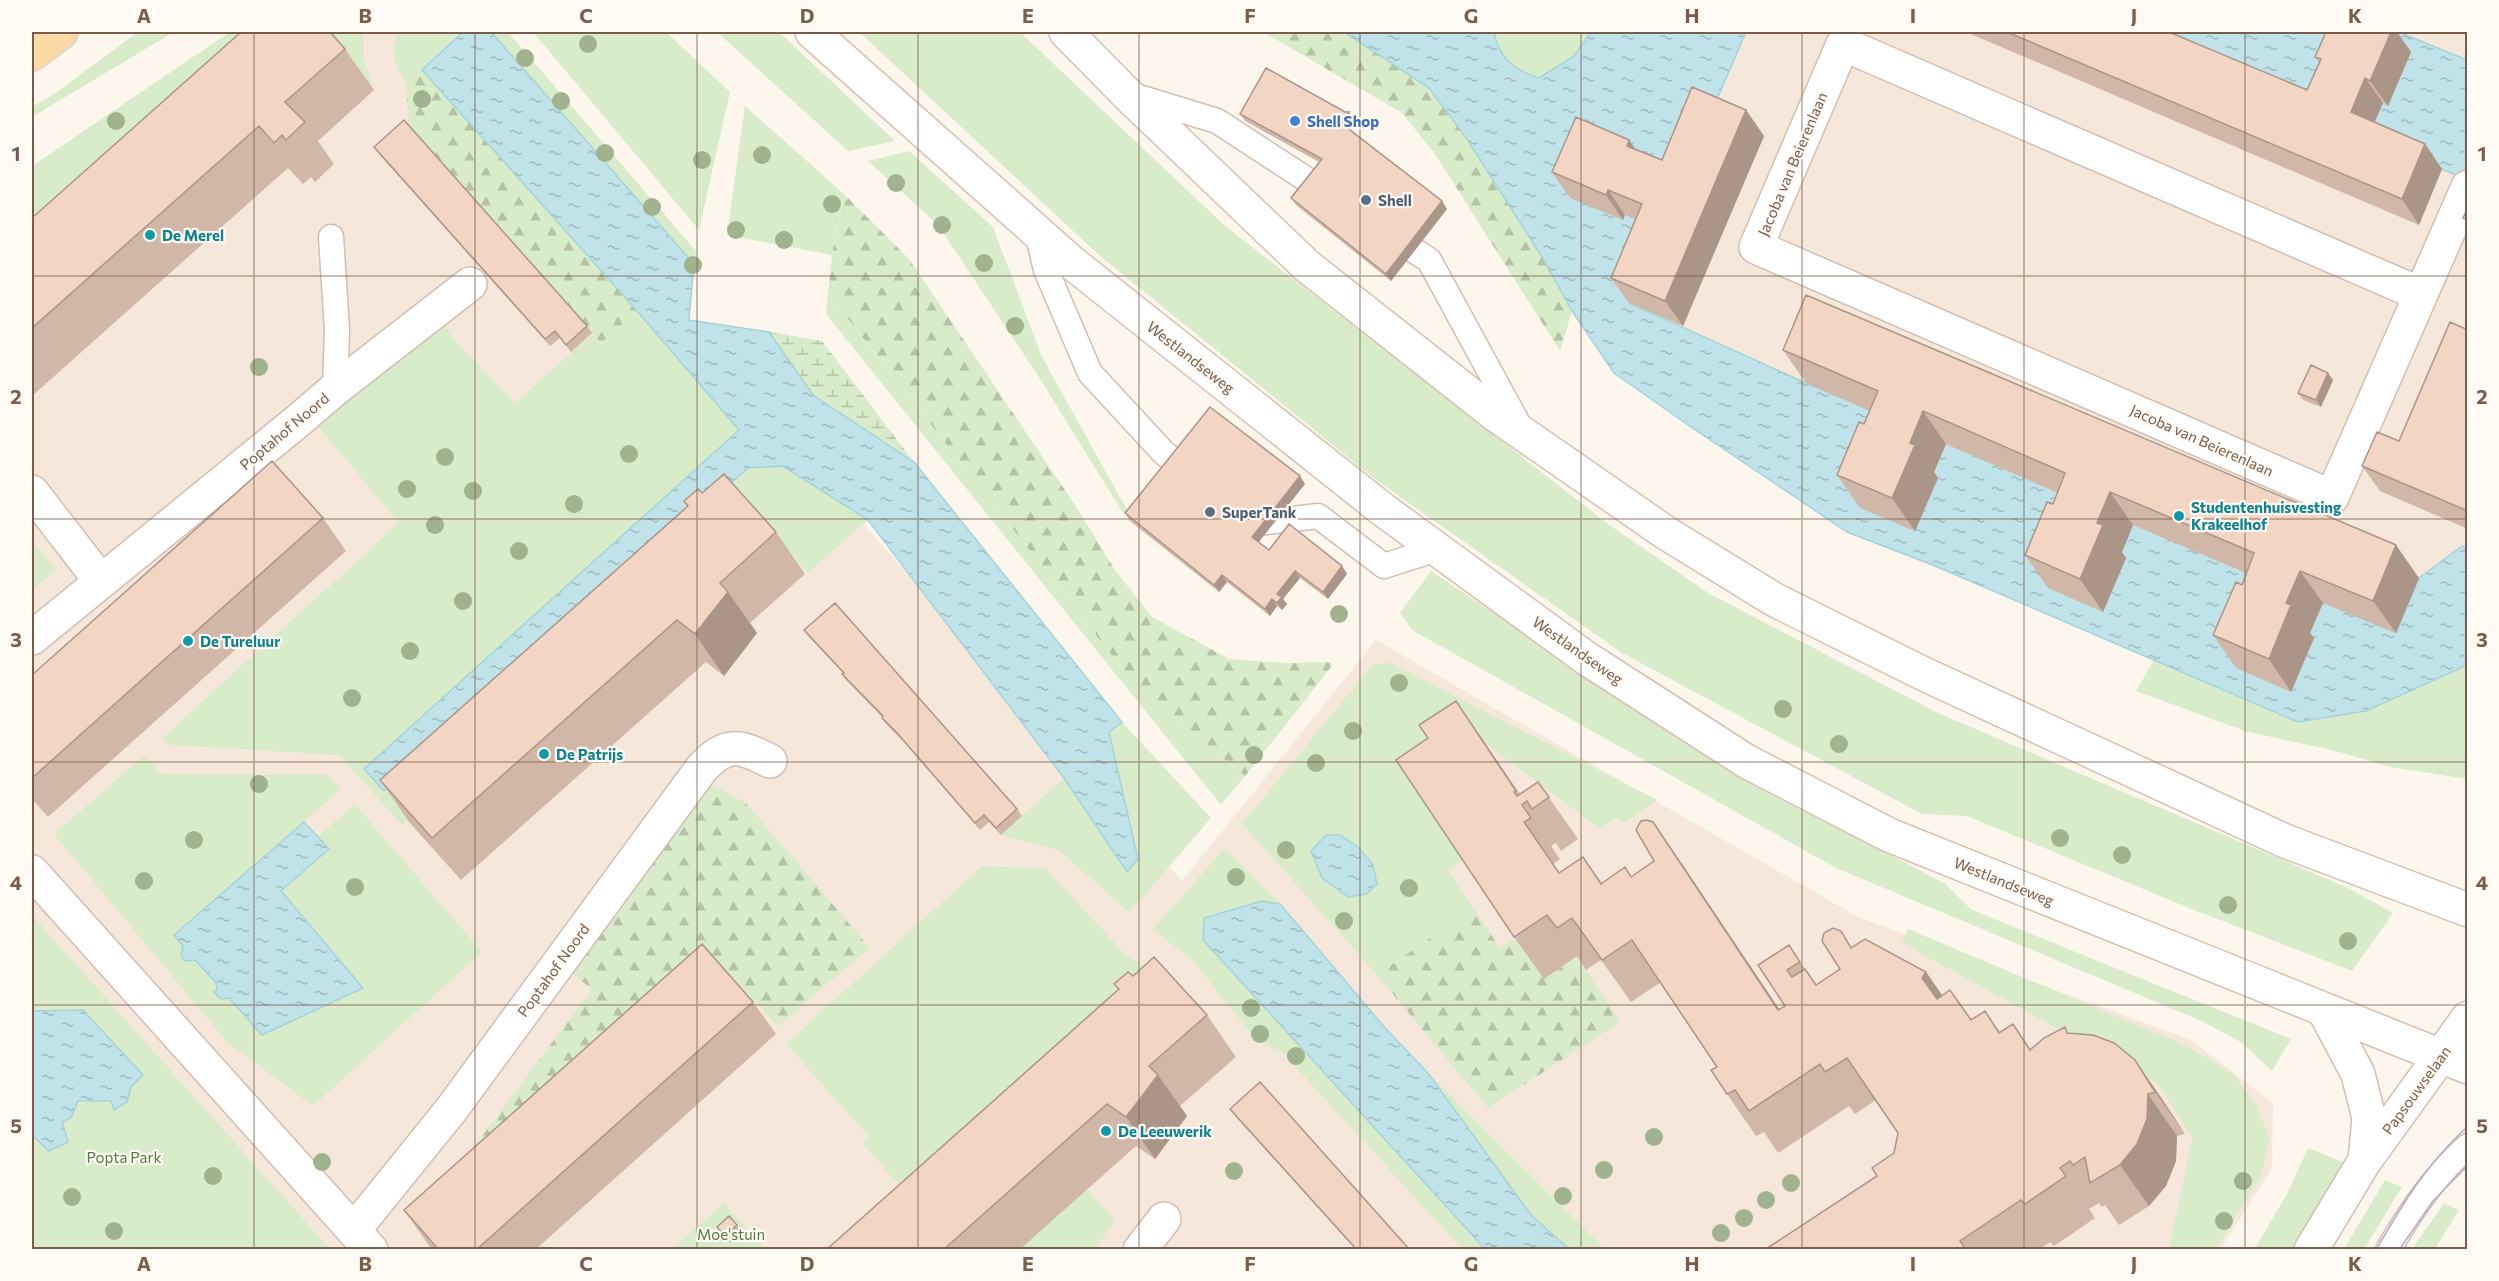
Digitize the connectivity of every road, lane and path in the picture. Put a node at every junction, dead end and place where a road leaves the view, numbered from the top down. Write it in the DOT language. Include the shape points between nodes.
graph roads {
  1 [pos="61,32"];
  2 [pos="812,32"];
  3 [pos="1066,32"];
  4 [pos="32,54"];
  5 [pos="1127,94"];
  6 [pos="2468,186"];
  7 [pos="1037,232"];
  8 [pos="331,237"];
  9 [pos="470,284"];
  10 [pos="2420,294"];
  11 [pos="334,389"];
  12 [pos="1524,434"];
  13 [pos="32,492"];
  14 [pos="1437,549"];
  15 [pos="100,580"];
  16 [pos="32,638"];
  17 [pos="770,761"];
  18 [pos="32,872"];
  19 [pos="2468,910"];
  20 [pos="2325,1010"];
  21 [pos="2468,1018"];
  22 [pos="2454,1062"];
  23 [pos="2468,1146"];
  24 [pos="2364,1162"];
  25 [pos="1164,1219"];
  26 [pos="362,1240"];
  27 [pos="1140,1250"];
  28 [pos="2311,1250"];
  29 [pos="2388,1250"];
  1 -- 4 [label="main road"];
  2 -- 7 [label="street, Westlandseweg"];
  3 -- 5 [label="street"];
  5 -- 12 [label="street" via="1307,266"];
  5 -- 12 [label="lane" via="1217,121 1429,260"];
  6 -- 10 [label="street, Jacoba van Beierenlaan"];
  7 -- 14 [label="street, Westlandseweg"];
  7 -- 14 [label="lane" via="1046,270 1090,373 1163,452 1250,524 1318,516 1384,566"];
  8 -- 11 [label="lane" via="337,330"];
  9 -- 11 [label="street, Poptahof Noord"];
  10 -- 10 [label="street, Jacoba van Beierenlaan" via="2332,497 1756,247 1843,44"];
  11 -- 15 [label="street, Poptahof Noord"];
  12 -- 19 [label="street" via="1666,533 1786,605 1924,674 2285,841"];
  13 -- 15 [label="street"];
  14 -- 20 [label="street, Westlandseweg" via="1586,658 1746,761 1888,835"];
  15 -- 16 [label="street, Poptahof Noord"];
  17 -- 26 [label="street, Poptahof Noord" via="751,751 730,748 717,753 702,768"];
  18 -- 26 [label="street, Poptahof Noord"];
  20 -- 22 [label="street, Westlandseweg"];
  20 -- 24 [label="street, Papsouwselaan" via="2358,1074 2369,1118"];
  21 -- 22 [label="street, Papsouwselaan"];
  22 -- 24 [label="street, Papsouwselaan"];
  23 -- 29 [label="lane" via="2449,1162 2417,1202"];
  24 -- 28 [label="street, Papsouwselaan"];
  25 -- 27 [label="street"];
}
